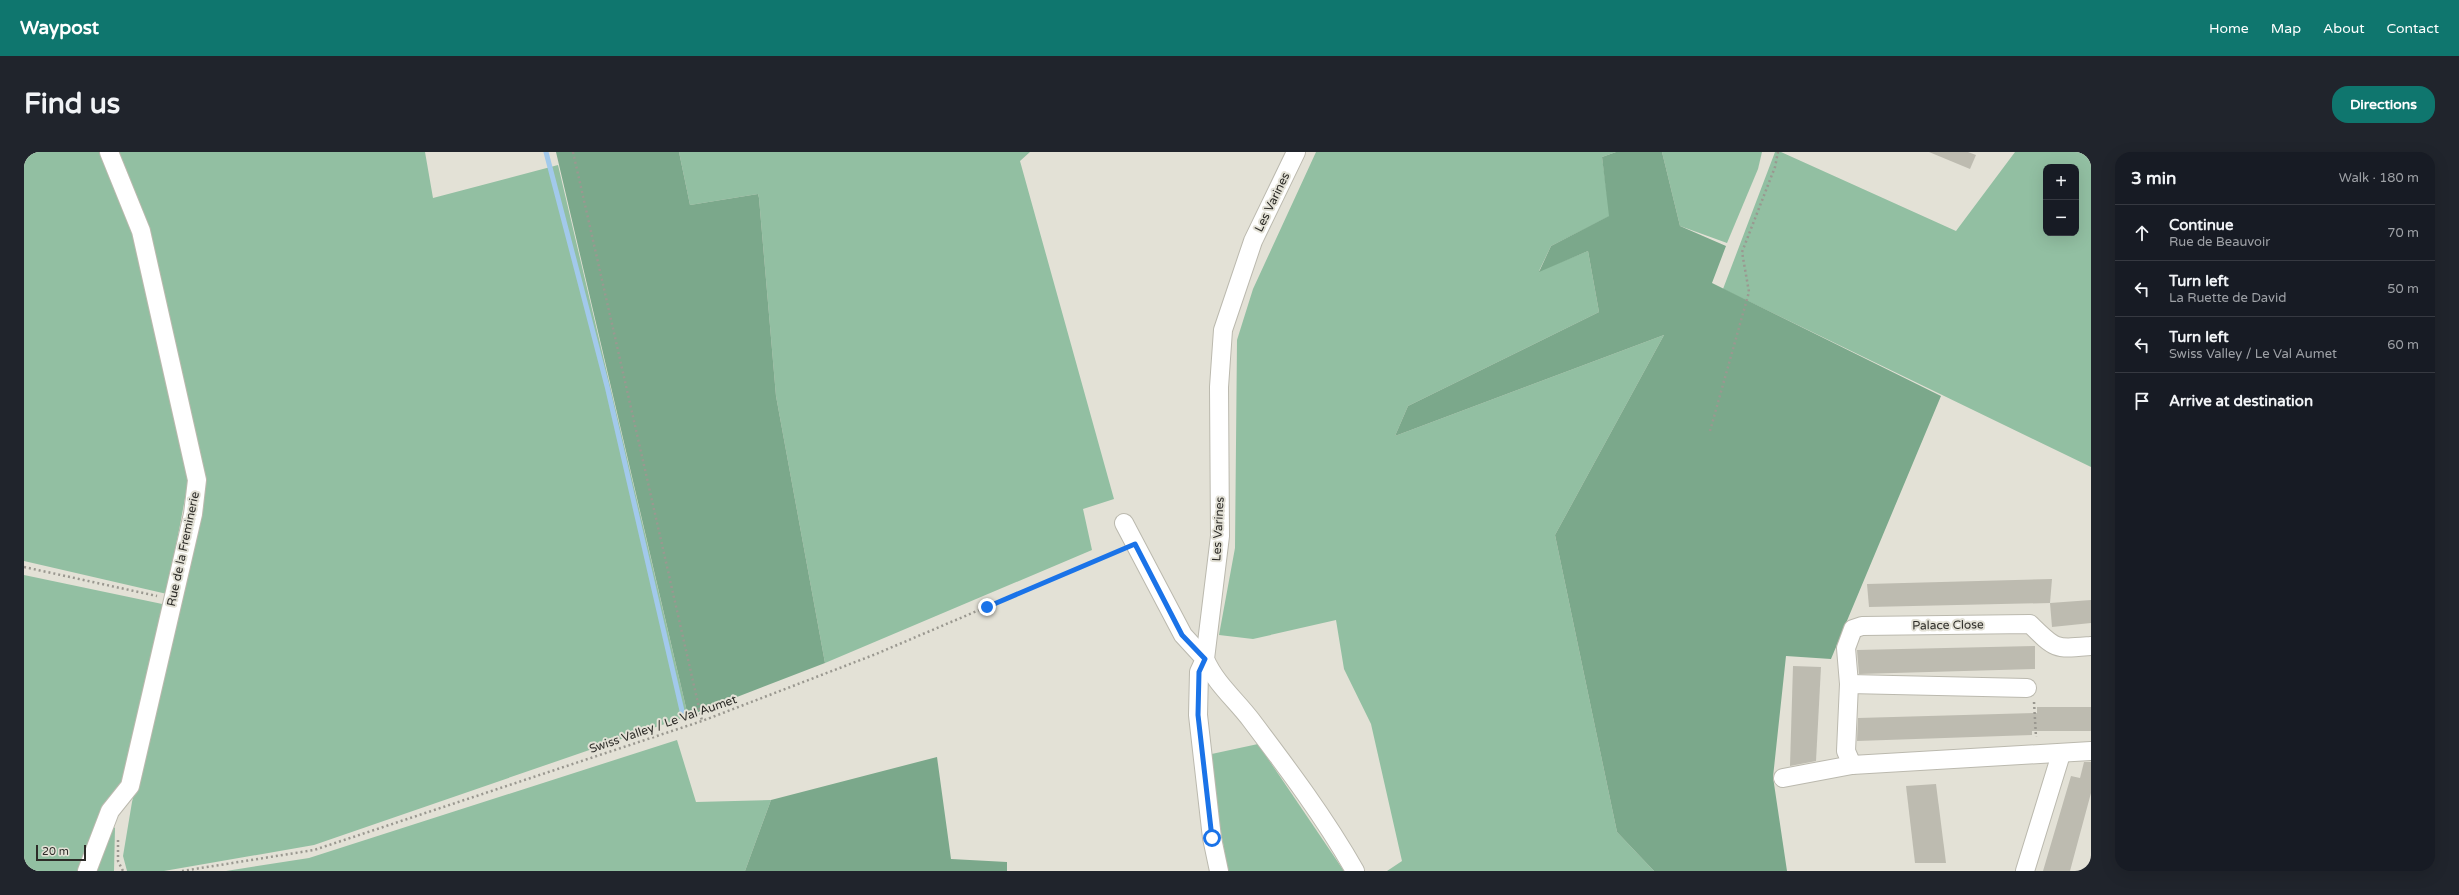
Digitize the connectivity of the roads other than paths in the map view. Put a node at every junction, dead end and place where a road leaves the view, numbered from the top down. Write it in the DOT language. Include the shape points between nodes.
graph roads {
  1 [pos="109,152"];
  2 [pos="1296,152"];
  3 [pos="1124,523"];
  4 [pos="2091,646"];
  5 [pos="1205,659"];
  6 [pos="1850,684"];
  7 [pos="2027,688"];
  8 [pos="2091,751"];
  9 [pos="2061,754"];
  10 [pos="1852,765"];
  11 [pos="1783,778"];
  12 [pos="87,871"];
  13 [pos="1220,871"];
  14 [pos="1356,871"];
  15 [pos="2026,871"];
  1 -- 12 [label="street, Rue de la Freminerie" via="141,230 197,480 193,514 130,786 110,811"];
  2 -- 5 [label="street, Les Varines" via="1253,241 1223,330 1219,387 1220,536"];
  3 -- 5 [label="street" via="1182,635"];
  4 -- 6 [label="street, Palace Close" via="2052,646 2030,624 1862,626 1853,629 1846,648"];
  5 -- 13 [label="street, Les Varines" via="1199,672 1198,715 1212,838"];
  5 -- 14 [label="street" via="1211,673 1247,715 1310,800"];
  6 -- 7 [label="street"];
  6 -- 10 [label="street, Palace Close" via="1846,751"];
  8 -- 9 [label="street"];
  9 -- 10 [label="street"];
  9 -- 15 [label="street"];
  10 -- 11 [label="street"];
}
